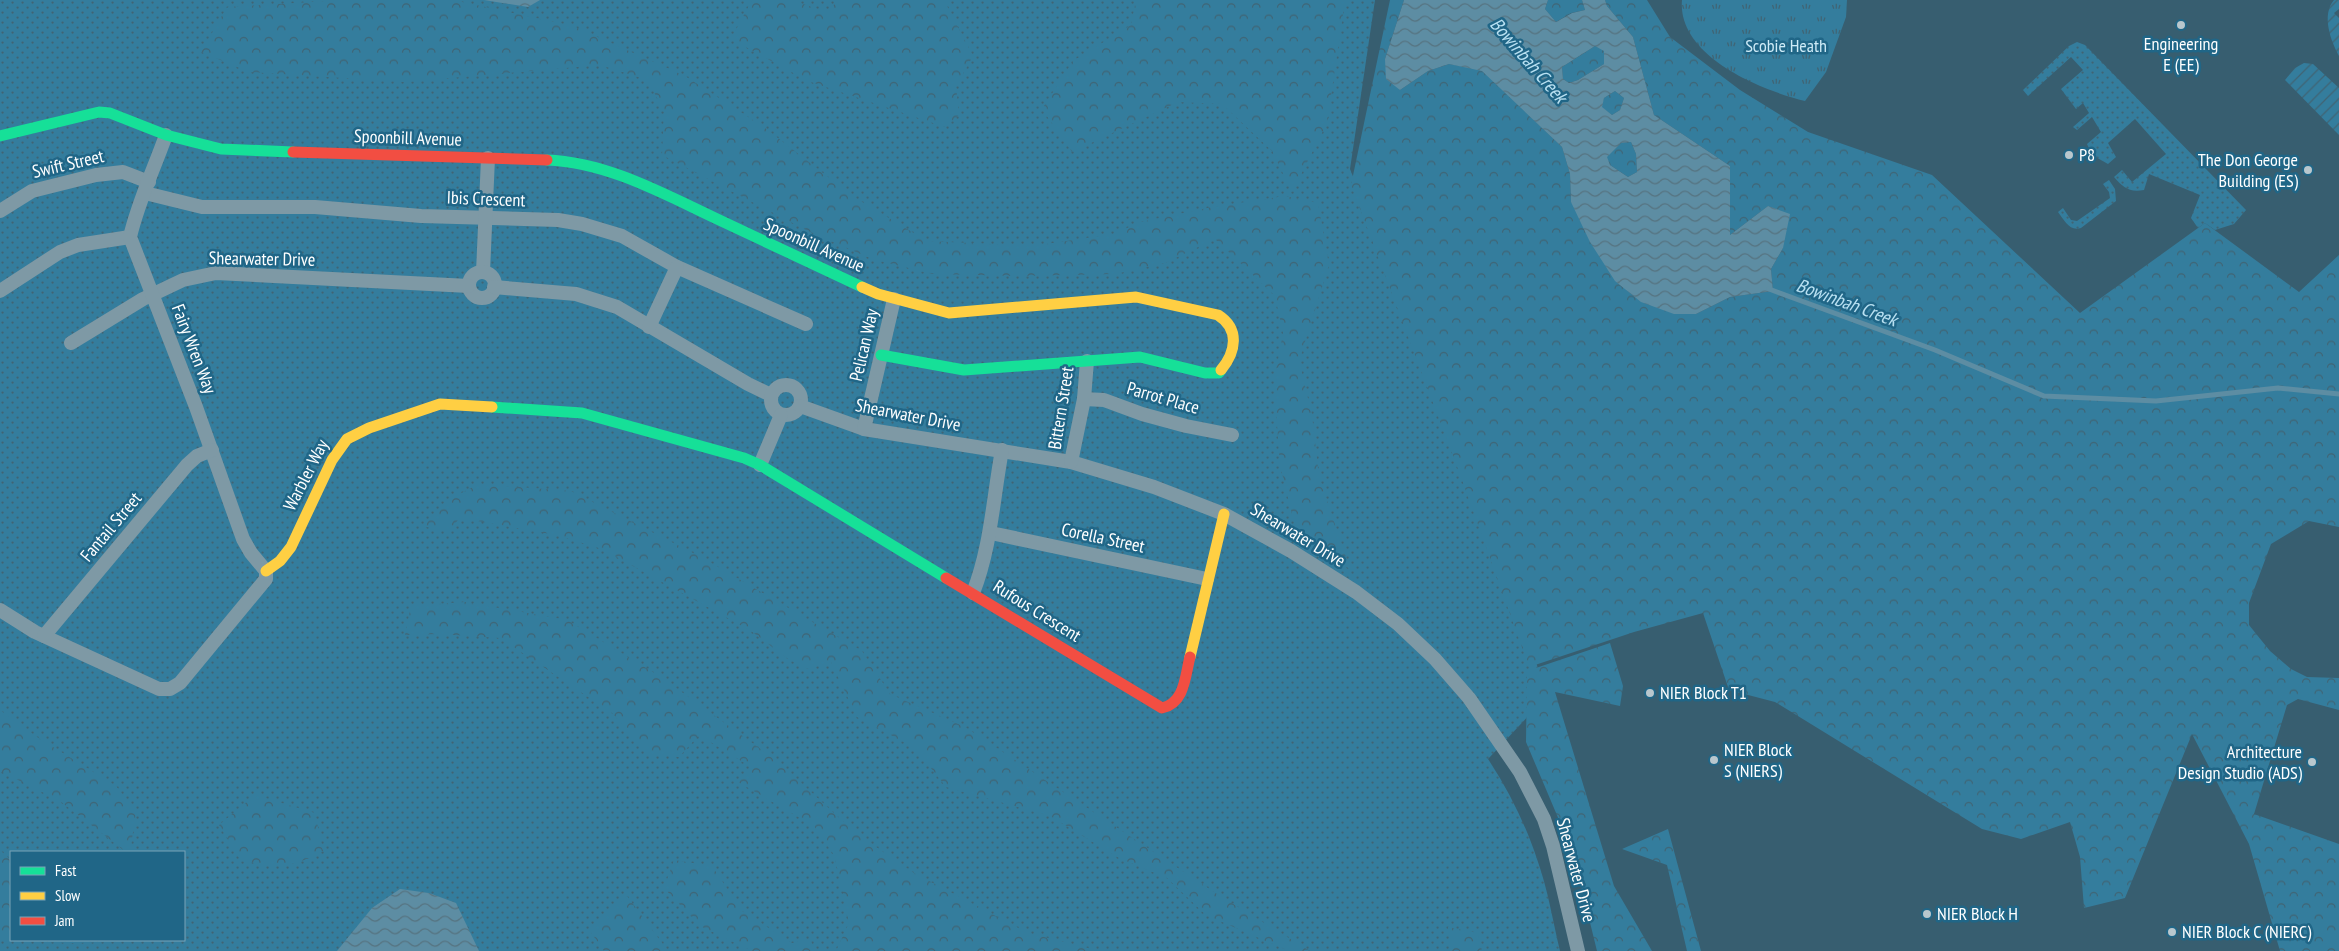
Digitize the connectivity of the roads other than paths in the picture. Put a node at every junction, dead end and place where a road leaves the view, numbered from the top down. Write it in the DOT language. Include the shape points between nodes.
graph roads {
  1 [pos="166,135"];
  2 [pos="0,136"];
  3 [pos="488,158"];
  4 [pos="147,187"];
  5 [pos="0,212"];
  6 [pos="485,217"];
  7 [pos="130,237"];
  8 [pos="677,267"];
  9 [pos="483,272"];
  10 [pos="469,286"];
  11 [pos="494,287"];
  12 [pos="0,291"];
  13 [pos="154,294"];
  14 [pos="894,299"];
  15 [pos="806,324"];
  16 [pos="649,327"];
  17 [pos="72,343"];
  18 [pos="881,354"];
  19 [pos="1087,361"];
  20 [pos="771,395"];
  21 [pos="1084,399"];
  22 [pos="800,406"];
  23 [pos="781,415"];
  24 [pos="864,428"];
  25 [pos="1232,435"];
  26 [pos="212,450"];
  27 [pos="1002,450"];
  28 [pos="1071,462"];
  29 [pos="760,465"];
  30 [pos="1224,514"];
  31 [pos="991,533"];
  32 [pos="266,571"];
  33 [pos="1207,579"];
  34 [pos="972,593"];
  35 [pos="0,610"];
  36 [pos="44,636"];
  37 [pos="1578,951"];
  1 -- 2 [label="street, Spoonbill Avenue" via="110,113 99,112"];
  1 -- 3 [label="street, Spoonbill Avenue" via="221,150"];
  1 -- 4 [label="street"];
  3 -- 6 [label="street"];
  3 -- 14 [label="street, Spoonbill Avenue" via="564,161 611,173 649,187"];
  4 -- 5 [label="street, Swift Street" via="122,172 96,175 32,191"];
  4 -- 6 [label="street, Ibis Crescent" via="202,207 315,207 421,216"];
  4 -- 7 [label="street" via="135,214"];
  6 -- 8 [label="street, Ibis Crescent" via="582,224 622,236"];
  6 -- 9 [label="street"];
  7 -- 12 [label="street" via="78,245 60,252"];
  7 -- 13 [label="street, Fairy Wren Way"];
  8 -- 15 [label="street, Ibis Crescent"];
  8 -- 16 [label="street"];
  9 -- 10 [label="street" via="473,276"];
  9 -- 11 [label="street" via="493,278"];
  10 -- 11 [label="street" via="470,292 479,298 491,295"];
  10 -- 13 [label="street, Shearwater Drive" via="216,273 183,280"];
  11 -- 16 [label="street" via="576,294 618,307"];
  13 -- 17 [label="street, Shearwater Drive"];
  13 -- 26 [label="street, Fairy Wren Way"];
  14 -- 18 [label="street, Pelican Way"];
  14 -- 19 [label="street, Spoonbill Avenue" via="949,313 1136,297 1218,314 1234,326 1235,338 1228,364 1219,373 1205,373 1140,357"];
  16 -- 20 [label="street"];
  18 -- 19 [label="street, Spoonbill Avenue" via="964,370"];
  18 -- 24 [label="street, Pelican Way"];
  19 -- 21 [label="street, Bittern Street"];
  20 -- 22 [label="street" via="779,386 791,386 800,394"];
  20 -- 23 [label="street" via="772,407"];
  21 -- 25 [label="street, Parrot Place" via="1104,400 1177,424"];
  21 -- 28 [label="street, Bittern Street"];
  22 -- 23 [label="street" via="792,414"];
  22 -- 24 [label="street, Shearwater Drive"];
  23 -- 29 [label="street"];
  24 -- 27 [label="street, Shearwater Drive"];
  26 -- 32 [label="street, Fairy Wren Way" via="243,539 250,554"];
  26 -- 36 [label="street, Fantail Street" via="197,456 187,465"];
  27 -- 28 [label="street, Shearwater Drive"];
  27 -- 31 [label="street" via="991,512"];
  28 -- 30 [label="street, Shearwater Drive" via="1154,486"];
  29 -- 32 [label="street, Warbler Way" via="582,413 440,404 369,428 347,439 332,460 291,547"];
  29 -- 34 [label="street, Rufous Crescent"];
  30 -- 33 [label="street, Rufous Crescent"];
  30 -- 37 [label="street, Shearwater Drive" via="1356,592 1416,642 1469,698 1520,772 1544,819"];
  31 -- 33 [label="street, Corella Street"];
  31 -- 34 [label="street"];
  32 -- 36 [label="street, Warbler Way" via="266,579 249,600 180,683 170,689 159,689"];
  33 -- 34 [label="street, Rufous Crescent" via="1181,694 1171,706 1162,708"];
  35 -- 36 [label="street, Warbler Way"];
}
